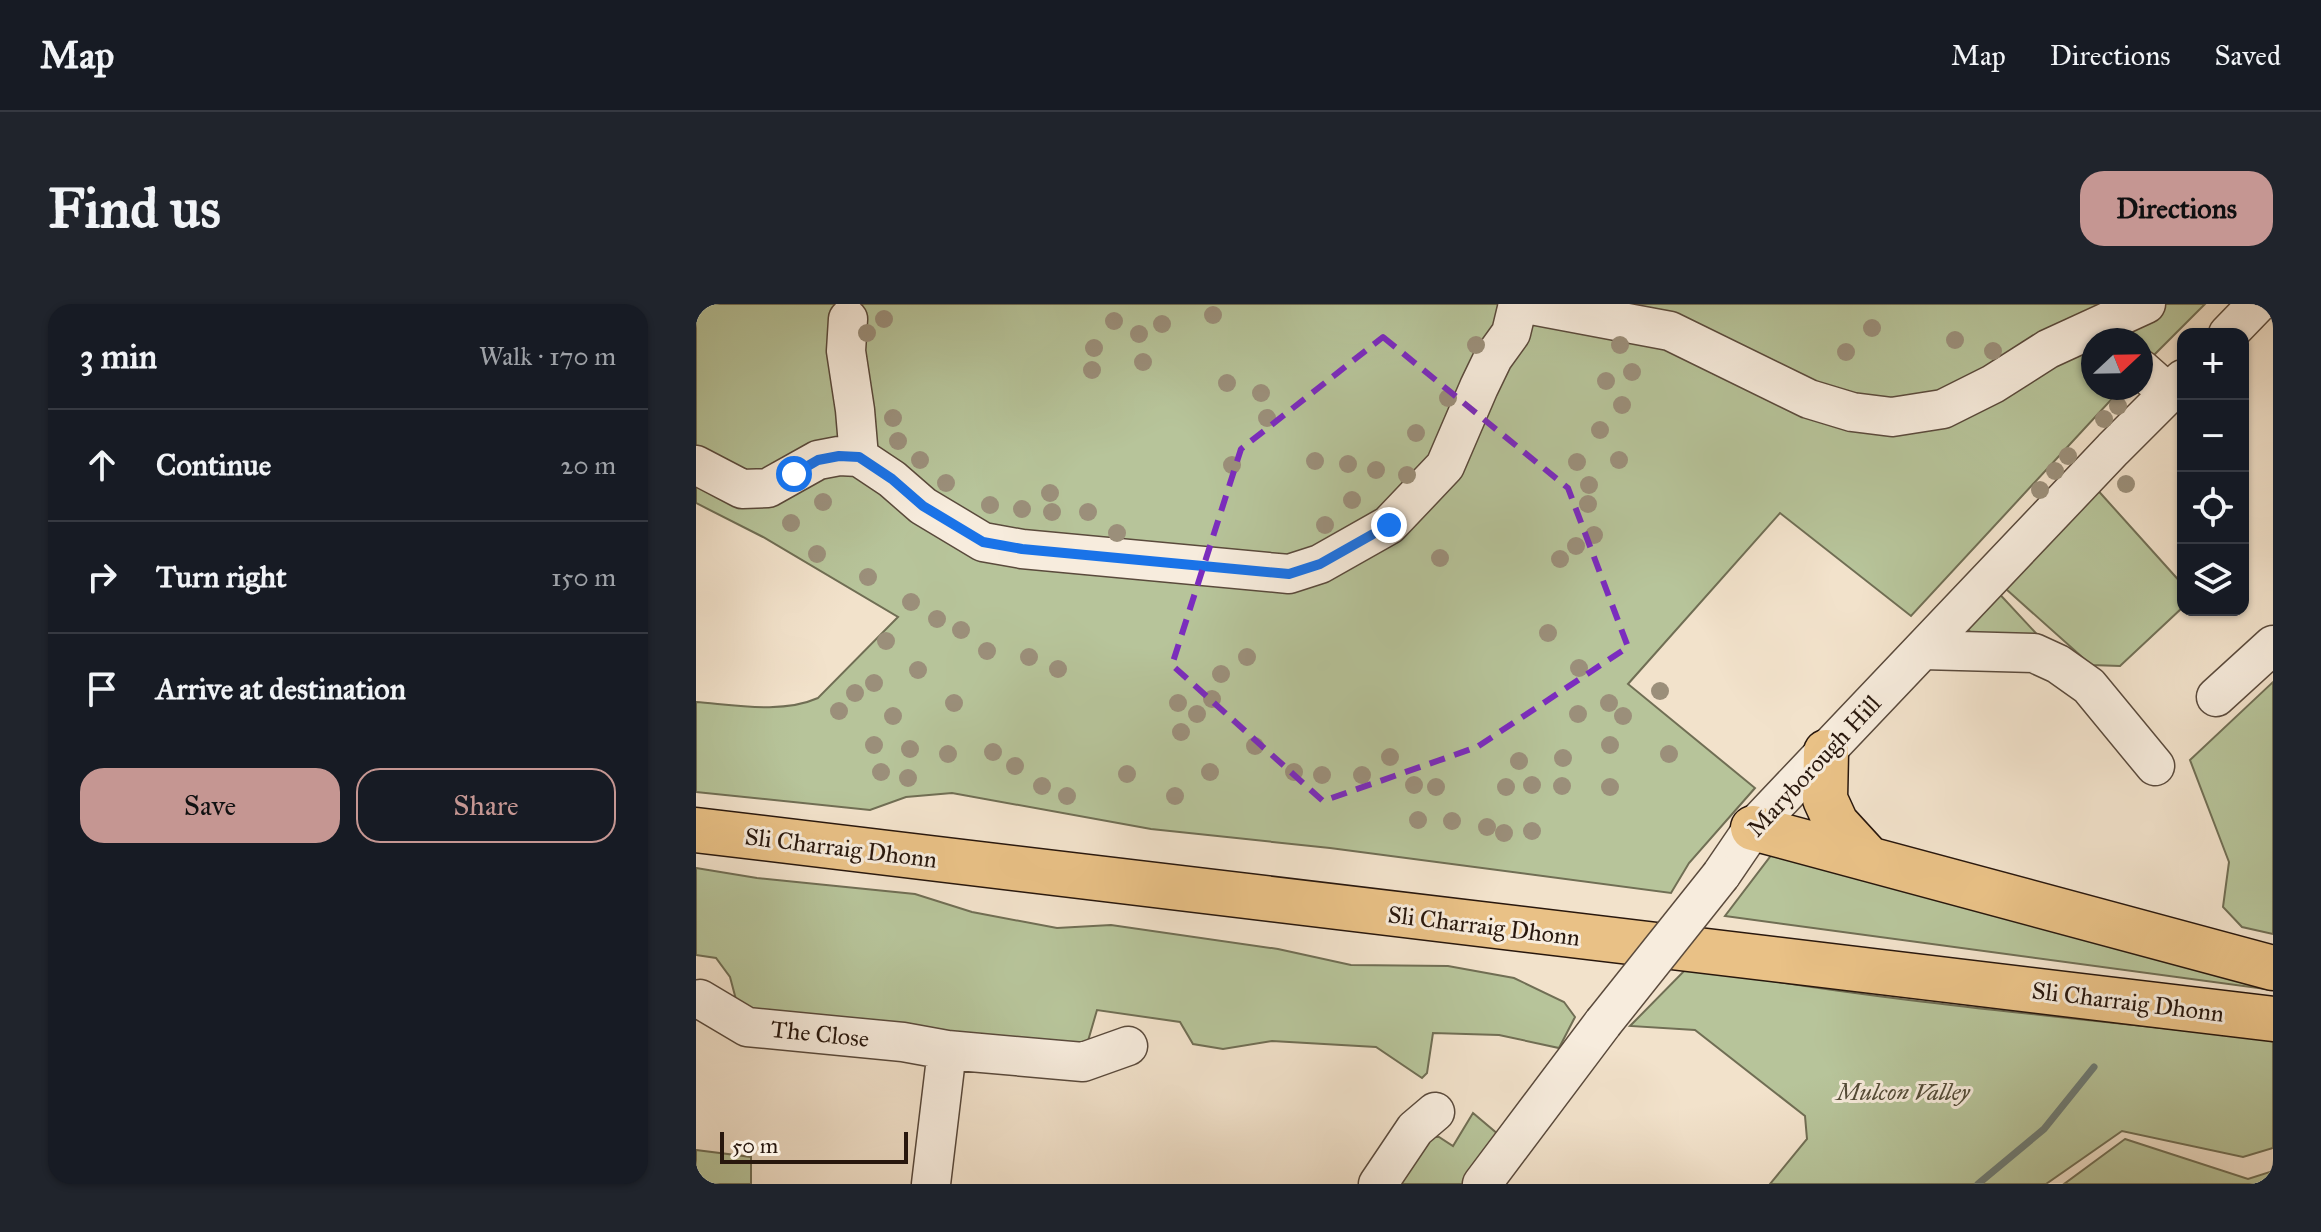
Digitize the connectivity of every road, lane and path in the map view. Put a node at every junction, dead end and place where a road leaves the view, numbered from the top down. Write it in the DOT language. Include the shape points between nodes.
graph roads {
  1 [pos="1518,304"];
  2 [pos="1526,304"];
  3 [pos="2146,304"];
  4 [pos="2257,304"];
  5 [pos="848,319"];
  6 [pos="2114,328"];
  7 [pos="2234,328"];
  8 [pos="2081,339"];
  9 [pos="2164,380"];
  10 [pos="868,412"];
  11 [pos="859,457"];
  12 [pos="696,465"];
  13 [pos="804,468"];
  14 [pos="2273,645"];
  15 [pos="1923,650"];
  16 [pos="2216,697"];
  17 [pos="1826,752"];
  18 [pos="2155,766"];
  19 [pos="1753,828"];
  20 [pos="696,830"];
  21 [pos="1869,859"];
  22 [pos="2273,968"];
  23 [pos="700,999"];
  24 [pos="2273,1019"];
  25 [pos="1128,1046"];
  26 [pos="947,1050"];
  27 [pos="1435,1112"];
  28 [pos="931,1184"];
  29 [pos="1378,1184"];
  30 [pos="1482,1184"];
  1 -- 11 [label="street" via="1511,333 1493,358 1445,466 1389,525 1320,564 1289,574 983,542 923,506"];
  2 -- 8 [label="street" via="1670,331 1809,399 1892,417 1943,409 2048,349"];
  3 -- 6 [label="street"];
  4 -- 7 [label="street"];
  5 -- 10 [label="street" via="846,351"];
  9 -- 15 [label="street, Maryborough Hill"];
  10 -- 11 [label="street"];
  10 -- 13 [label="street" via="825,439"];
  11 -- 13 [label="street" via="818,460"];
  12 -- 13 [label="street" via="742,489 768,488"];
  14 -- 16 [label="street"];
  15 -- 17 [label="street, Maryborough Hill"];
  15 -- 18 [label="street" via="2034,653 2058,664 2089,686"];
  17 -- 19 [label="street, Maryborough Hill"];
  17 -- 21 [label="highway" via="1825,799 1836,823"];
  19 -- 21 [label="highway"];
  19 -- 30 [label="street, Maryborough Hill, bridge"];
  20 -- 24 [label="highway, Sli Charraig Dhonn"];
  21 -- 22 [label="highway"];
  23 -- 26 [label="street, The Close" via="747,1027"];
  25 -- 26 [label="street, The Close" via="1083,1062"];
  26 -- 28 [label="street"];
  27 -- 29 [label="street" via="1415,1129"];
}
